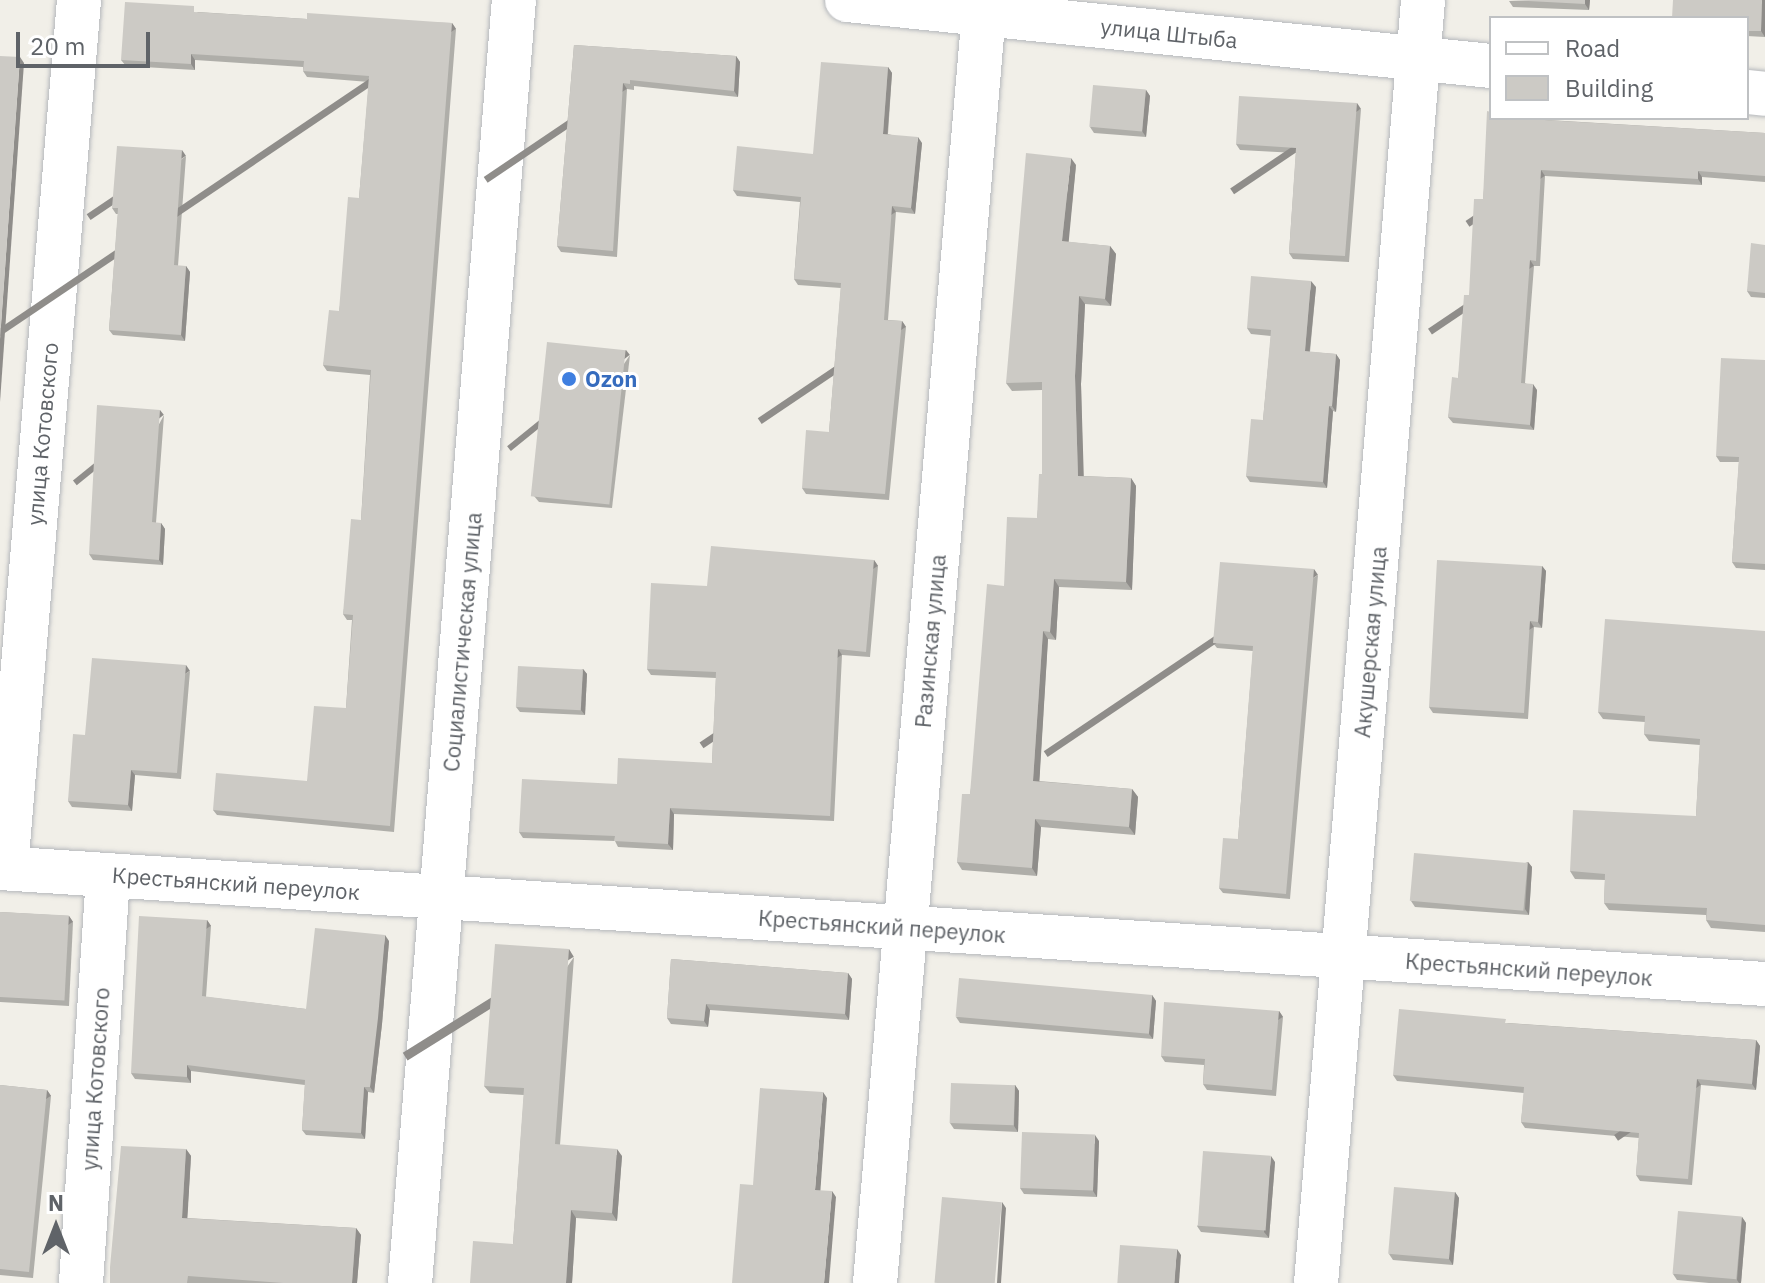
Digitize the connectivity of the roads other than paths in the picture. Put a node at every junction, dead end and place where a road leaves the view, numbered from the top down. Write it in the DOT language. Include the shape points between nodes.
graph roads {
  1 [pos="79,0"];
  2 [pos="514,0"];
  3 [pos="847,0"];
  4 [pos="1423,0"];
  5 [pos="984,7"];
  6 [pos="1418,59"];
  7 [pos="1489,66"];
  8 [pos="3,868"];
  9 [pos="108,875"];
  10 [pos="441,897"];
  11 [pos="905,928"];
  12 [pos="1343,956"];
  13 [pos="1765,984"];
  14 [pos="81,1283"];
  15 [pos="410,1283"];
  16 [pos="875,1283"];
  17 [pos="1316,1283"];
  1 -- 8 [label="street, улица Котовского"];
  2 -- 10 [label="street, Социалистическая улица"];
  3 -- 5 [label="street, улица Штыба"];
  4 -- 6 [label="street, Акушерская улица"];
  5 -- 6 [label="street, улица Штыба"];
  5 -- 11 [label="street, Разинская улица"];
  6 -- 7 [label="street, улица Штыба"];
  6 -- 12 [label="street, Акушерская улица"];
  8 -- 9 [label="street, Крестьянский переулок"];
  9 -- 10 [label="street, Крестьянский переулок"];
  9 -- 14 [label="street, улица Котовского"];
  10 -- 11 [label="street, Крестьянский переулок"];
  10 -- 15 [label="street, Социалистическая улица"];
  11 -- 12 [label="street, Крестьянский переулок"];
  11 -- 16 [label="street, Разинская улица"];
  12 -- 13 [label="street, Крестьянский переулок"];
  12 -- 17 [label="street, Акушерская улица"];
}
